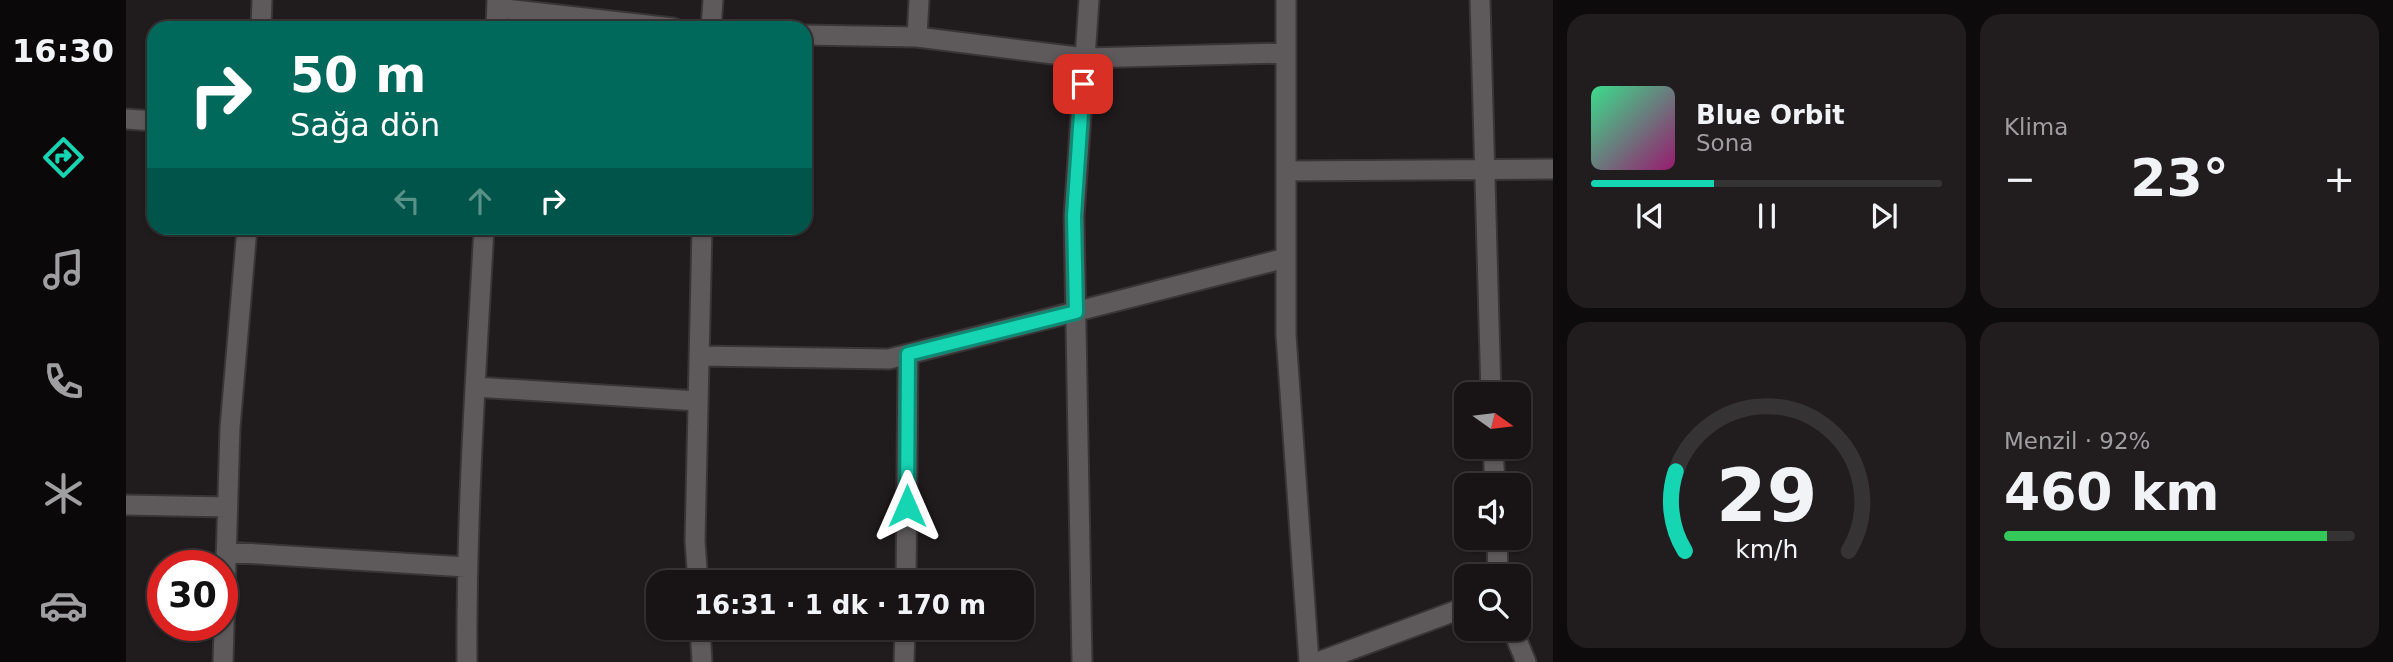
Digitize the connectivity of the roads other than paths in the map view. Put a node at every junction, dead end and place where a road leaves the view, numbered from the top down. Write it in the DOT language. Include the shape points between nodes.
graph roads {
  1 [pos="262,0"];
  2 [pos="713,0"];
  3 [pos="919,0"];
  4 [pos="1089,0"];
  5 [pos="1286,0"];
  6 [pos="1480,0"];
  7 [pos="497,4"];
  8 [pos="261,21"];
  9 [pos="622,21"];
  10 [pos="712,21"];
  11 [pos="812,34"];
  12 [pos="917,37"];
  13 [pos="1286,52"];
  14 [pos="1085,58"];
  15 [pos="126,119"];
  16 [pos="147,120"];
  17 [pos="1484,168"];
  18 [pos="1553,169"];
  19 [pos="1286,171"];
  20 [pos="246,235"];
  21 [pos="484,235"];
  22 [pos="702,235"];
  23 [pos="1286,258"];
  24 [pos="1076,312"];
  25 [pos="908,354"];
  26 [pos="700,356"];
  27 [pos="1491,382"];
  28 [pos="475,387"];
  29 [pos="698,401"];
  30 [pos="126,505"];
  31 [pos="228,507"];
  32 [pos="226,550"];
  33 [pos="238,553"];
  34 [pos="466,567"];
  35 [pos="697,570"];
  36 [pos="906,570"];
  37 [pos="1454,611"];
  38 [pos="701,640"];
  39 [pos="905,640"];
  40 [pos="224,641"];
  41 [pos="1517,641"];
  42 [pos="223,662"];
  43 [pos="467,662"];
  44 [pos="702,662"];
  45 [pos="904,662"];
  46 [pos="1082,662"];
  47 [pos="1309,662"];
  48 [pos="1318,662"];
  49 [pos="1526,662"];
  1 -- 8 [label="street"];
  2 -- 10 [label="street"];
  3 -- 12 [label="street"];
  4 -- 14 [label="street"];
  5 -- 13 [label="street"];
  6 -- 17 [label="street"];
  7 -- 9 [label="street"];
  11 -- 12 [label="street"];
  12 -- 14 [label="street"];
  13 -- 14 [label="street"];
  13 -- 19 [label="street"];
  14 -- 24 [label="street" via="1074,216"];
  15 -- 16 [label="street"];
  17 -- 18 [label="street"];
  17 -- 19 [label="street"];
  17 -- 27 [label="street"];
  19 -- 23 [label="street"];
  20 -- 31 [label="street"];
  21 -- 28 [label="street"];
  22 -- 26 [label="street"];
  23 -- 24 [label="street"];
  23 -- 47 [label="street" via="1286,335"];
  24 -- 25 [label="street"];
  24 -- 46 [label="street"];
  25 -- 26 [label="street" via="889,359"];
  25 -- 36 [label="street"];
  26 -- 29 [label="street"];
  28 -- 29 [label="street"];
  28 -- 34 [label="street"];
  29 -- 35 [label="street"];
  30 -- 31 [label="street"];
  31 -- 32 [label="street"];
  33 -- 34 [label="street"];
  34 -- 43 [label="street"];
  37 -- 48 [label="street"];
  38 -- 44 [label="street"];
  39 -- 45 [label="street"];
  40 -- 42 [label="street"];
  41 -- 49 [label="street"];
}
